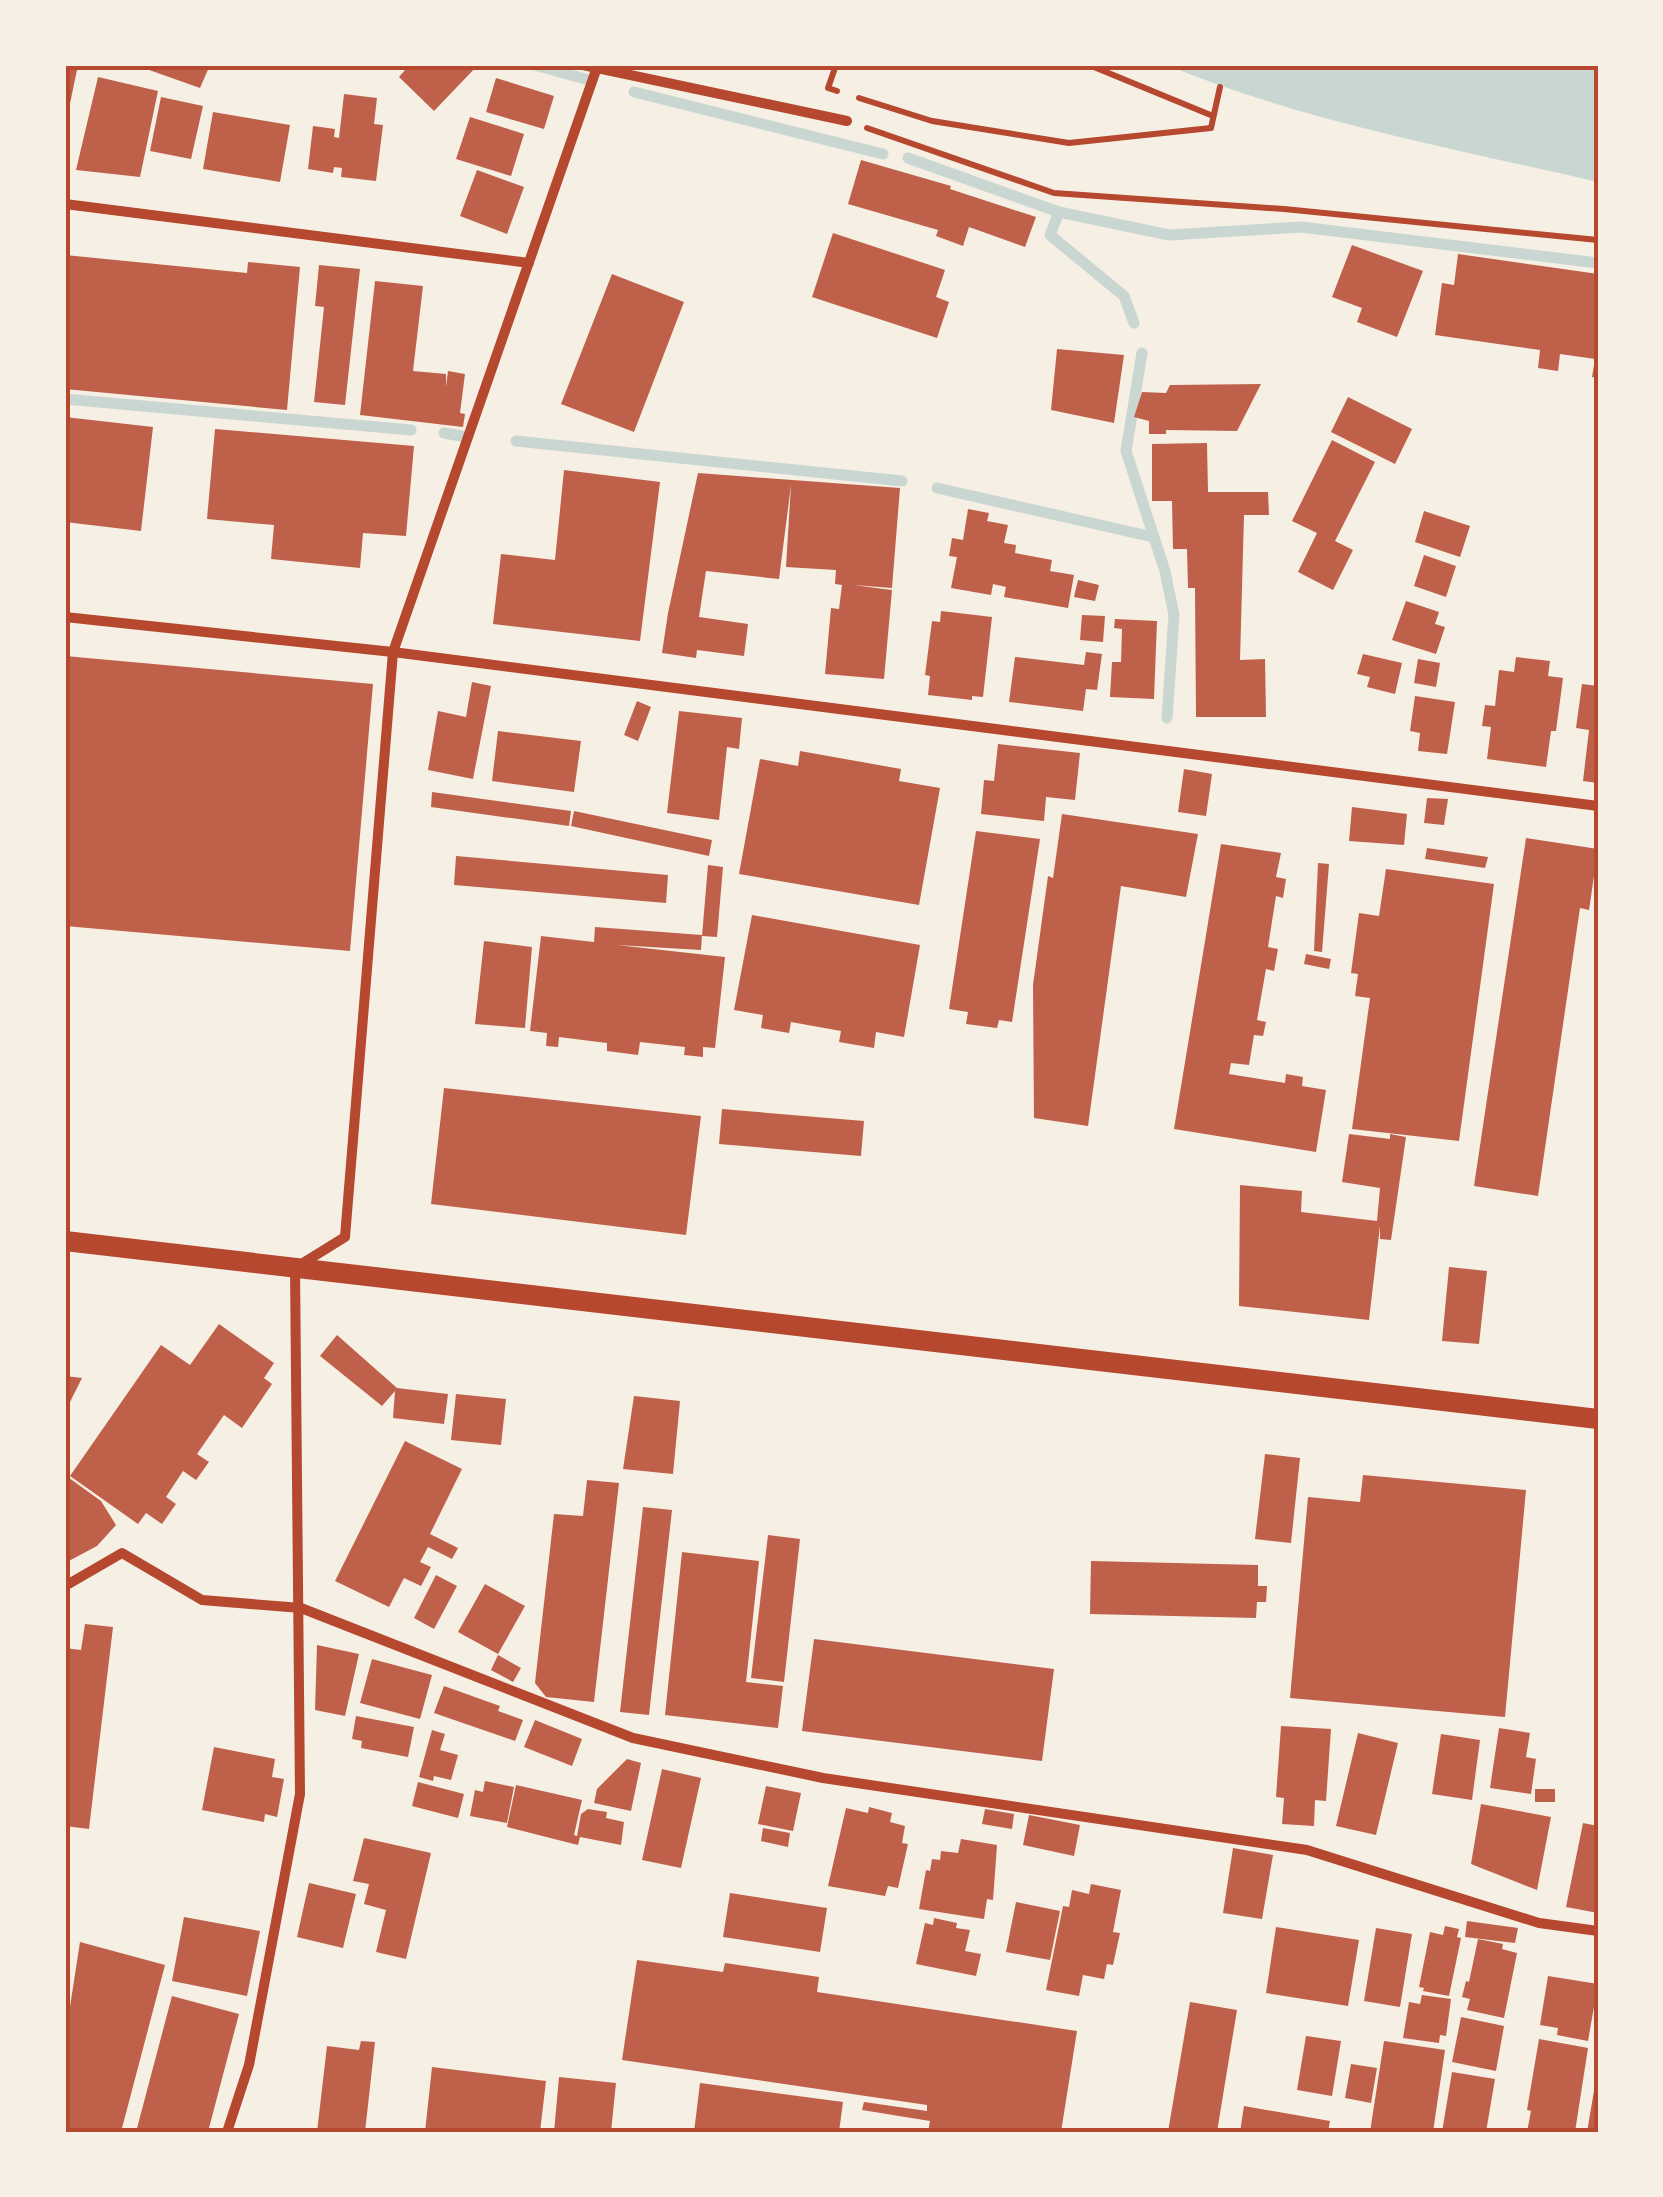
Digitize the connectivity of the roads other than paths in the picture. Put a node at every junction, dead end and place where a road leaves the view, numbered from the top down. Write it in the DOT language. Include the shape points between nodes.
graph roads {
  1 [pos="584,65"];
  2 [pos="596,70"];
  3 [pos="847,121"];
  4 [pos="65,204"];
  5 [pos="528,263"];
  6 [pos="65,617"];
  7 [pos="394,652"];
  8 [pos="1598,806"];
  9 [pos="65,1241"];
  10 [pos="295,1268"];
  11 [pos="1598,1419"];
  12 [pos="65,1586"];
  13 [pos="301,1608"];
  14 [pos="1598,1932"];
  15 [pos="228,2132"];
  1 -- 2 [label="street"];
  2 -- 3 [label="street"];
  2 -- 5 [label="street"];
  4 -- 5 [label="street"];
  5 -- 7 [label="street"];
  6 -- 7 [label="street"];
  7 -- 8 [label="street"];
  7 -- 10 [label="street" via="345,1238"];
  9 -- 10 [label="main road"];
  10 -- 11 [label="main road"];
  10 -- 13 [label="street"];
  12 -- 13 [label="street" via="122,1553 202,1600"];
  13 -- 14 [label="street" via="634,1738 823,1778 1307,1850 1539,1922"];
  13 -- 15 [label="street" via="300,1794 250,2065"];
}
